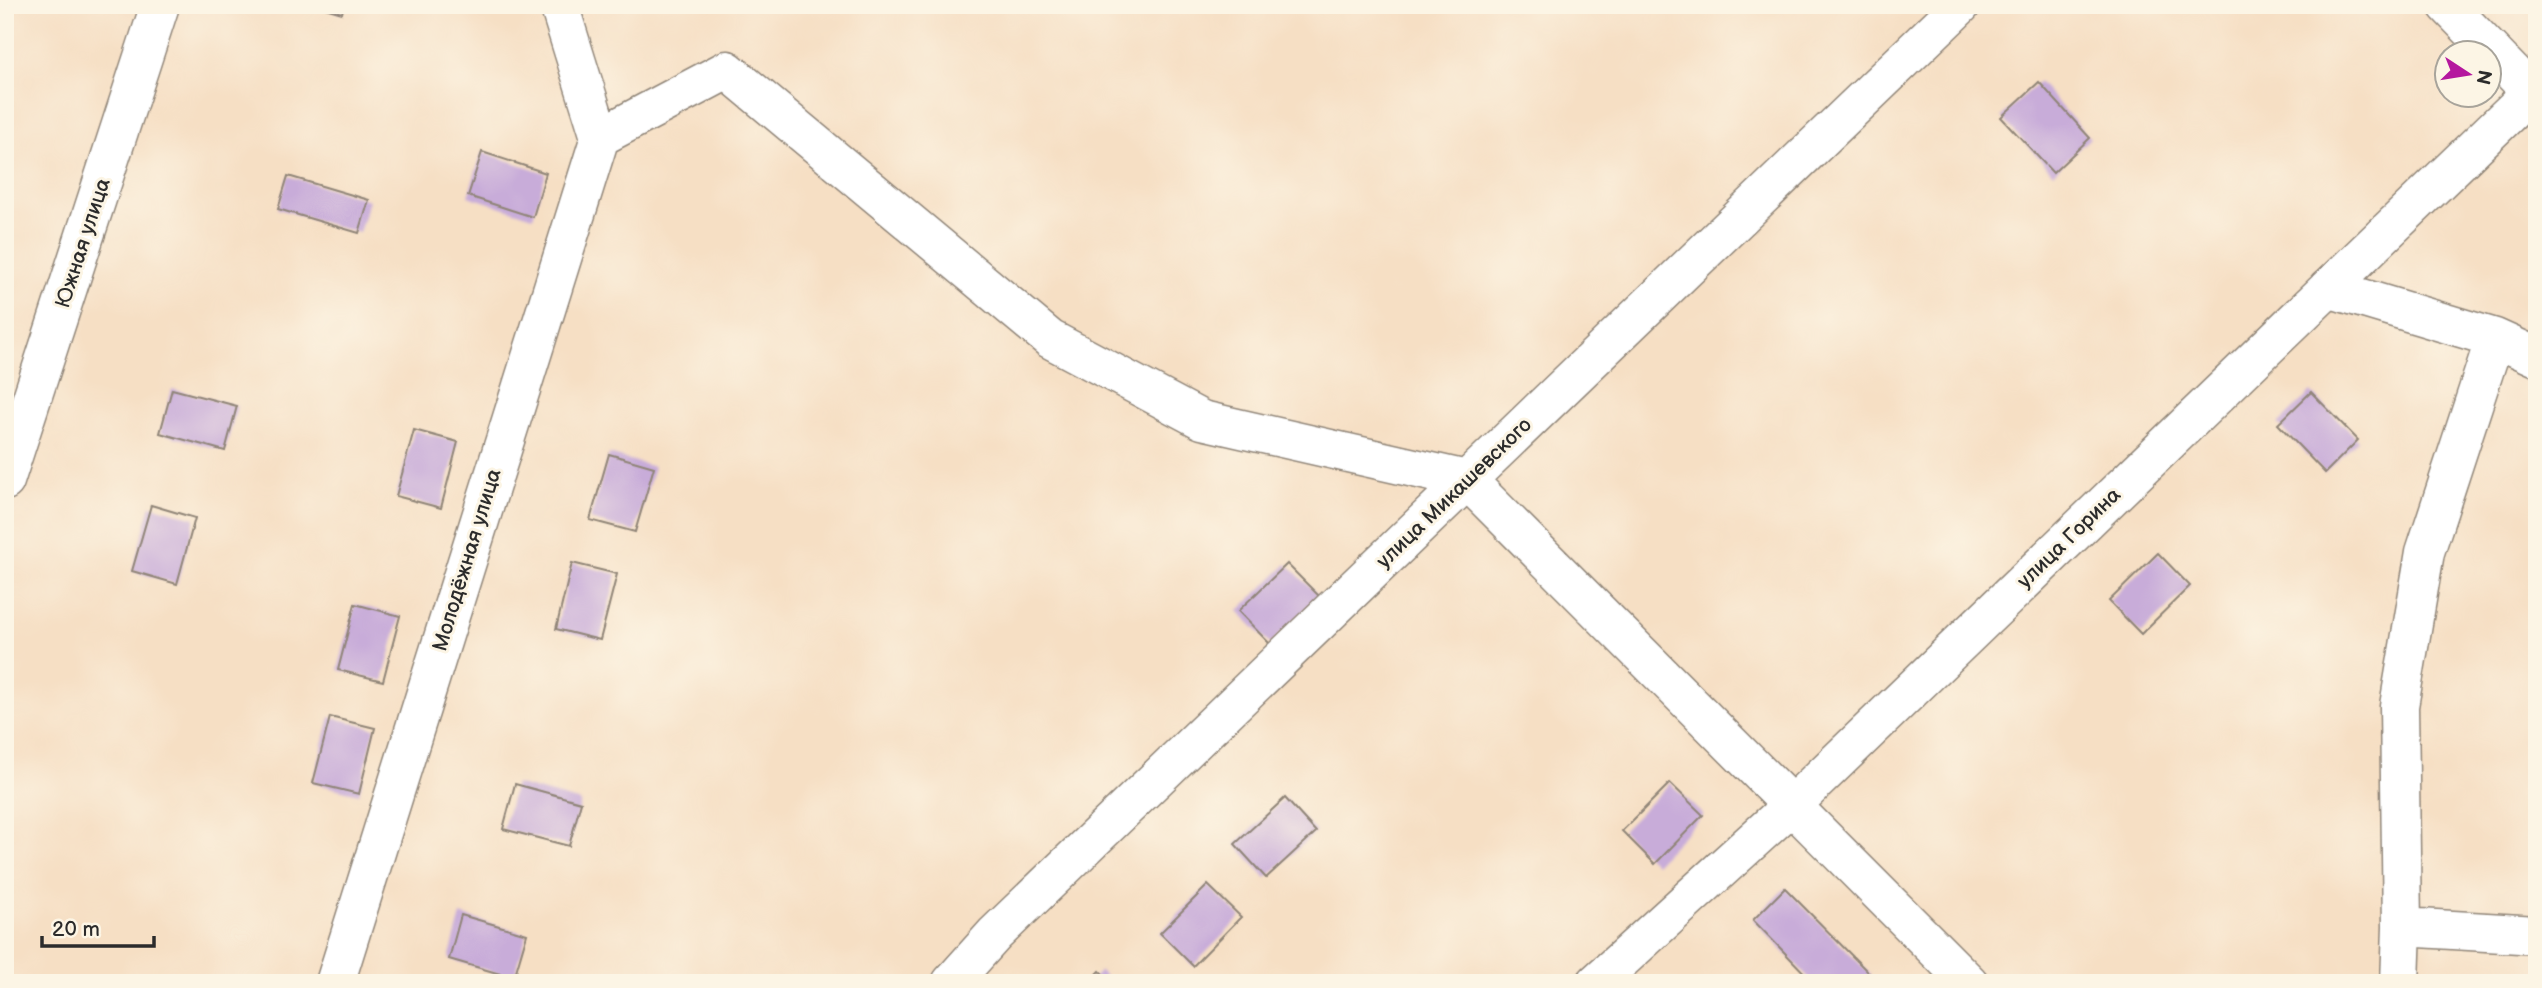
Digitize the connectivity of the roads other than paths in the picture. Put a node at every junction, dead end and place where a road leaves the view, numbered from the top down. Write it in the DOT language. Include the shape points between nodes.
graph roads {
  1 [pos="160,5"];
  2 [pos="559,5"];
  3 [pos="1961,5"];
  4 [pos="2447,5"];
  5 [pos="2535,92"];
  6 [pos="600,137"];
  7 [pos="2328,288"];
  8 [pos="2495,338"];
  9 [pos="2537,357"];
  10 [pos="1467,480"];
  11 [pos="5,481"];
  12 [pos="1792,805"];
  13 [pos="2402,927"];
  14 [pos="2537,935"];
  15 [pos="335,983"];
  16 [pos="951,983"];
  17 [pos="1596,983"];
  18 [pos="1969,983"];
  19 [pos="2400,983"];
  1 -- 11 [label="street, Южная улица"];
  2 -- 6 [label="street"];
  3 -- 10 [label="street, улица Микашевского"];
  4 -- 5 [label="street"];
  5 -- 7 [label="street, улица Горина"];
  6 -- 10 [label="street" via="727,70 1050,340 1202,420"];
  6 -- 15 [label="street, Молодёжная улица"];
  7 -- 8 [label="street"];
  7 -- 12 [label="street, улица Горина"];
  8 -- 9 [label="street"];
  8 -- 13 [label="street" via="2425,552 2399,706"];
  10 -- 12 [label="street"];
  10 -- 16 [label="street, улица Микашевского" via="995,934"];
  12 -- 17 [label="street, улица Горина"];
  12 -- 18 [label="street"];
  13 -- 14 [label="street"];
  13 -- 19 [label="street"];
}
